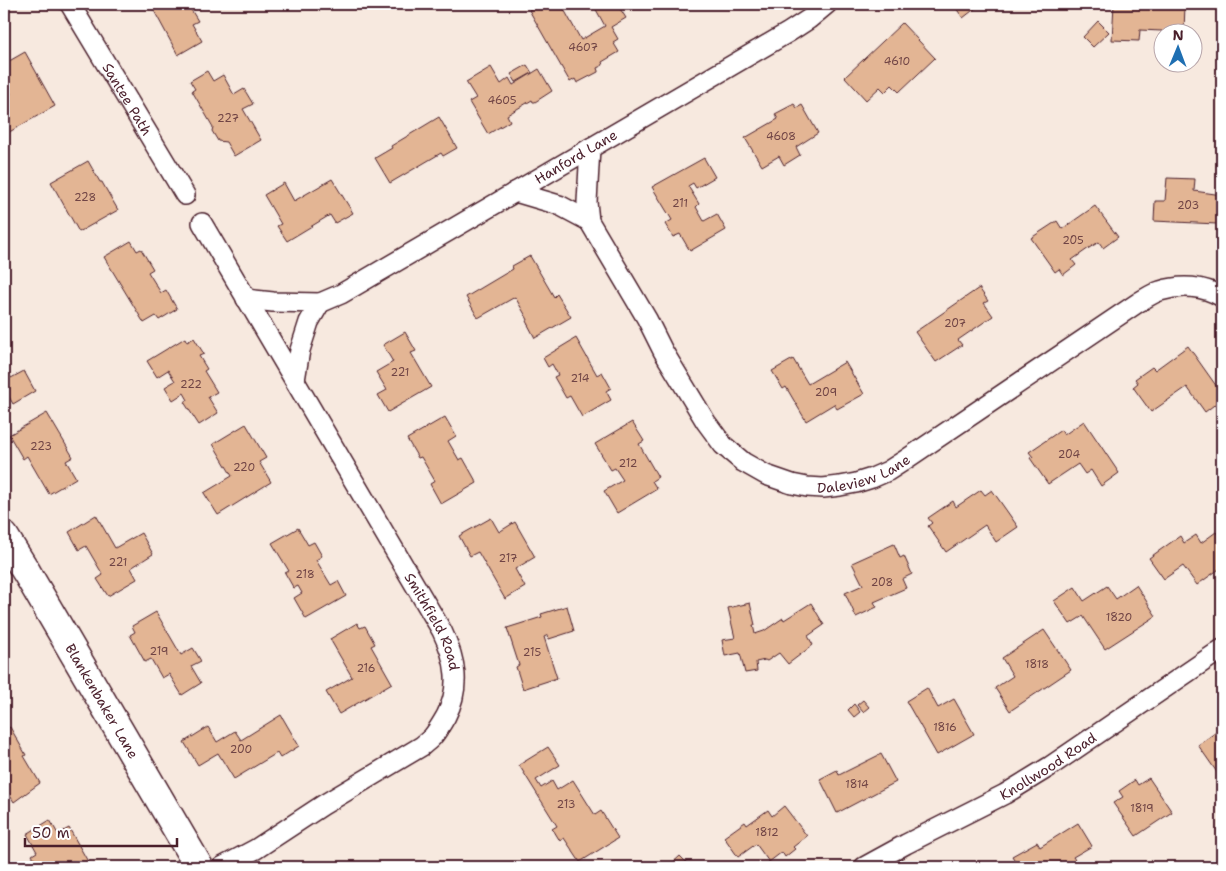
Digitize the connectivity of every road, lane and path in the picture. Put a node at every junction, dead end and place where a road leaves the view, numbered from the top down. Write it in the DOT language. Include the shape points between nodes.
graph roads {
  1 [pos="70,4"];
  2 [pos="827,4"];
  3 [pos="590,148"];
  4 [pos="514,192"];
  5 [pos="185,195"];
  6 [pos="589,221"];
  7 [pos="202,223"];
  8 [pos="1222,297"];
  9 [pos="246,299"];
  10 [pos="320,303"];
  11 [pos="294,380"];
  12 [pos="4,536"];
  13 [pos="1222,649"];
  14 [pos="199,867"];
  15 [pos="222,867"];
  16 [pos="864,867"];
  1 -- 5 [label="street, Santee Path"];
  2 -- 3 [label="street, Hanford Lane" via="789,32"];
  3 -- 4 [label="street, Hanford Lane"];
  3 -- 6 [label="street, Daleview Lane"];
  4 -- 6 [label="street" via="558,205"];
  4 -- 10 [label="street, Hanford Lane" via="341,294"];
  6 -- 8 [label="street, Daleview Lane" via="706,422 723,444 743,462 766,475 808,487 848,484 888,471 1160,291 1201,288"];
  7 -- 9 [label="street"];
  9 -- 10 [label="street, Hanford Lane"];
  9 -- 11 [label="street, Smithfield Road"];
  10 -- 11 [label="street" via="309,322"];
  11 -- 15 [label="street, Smithfield Road" via="442,631 450,647 455,690 443,722 422,746"];
  12 -- 14 [label="street, Blankenbaker Lane"];
  13 -- 16 [label="street, Knollwood Road" via="1005,794"];
}
